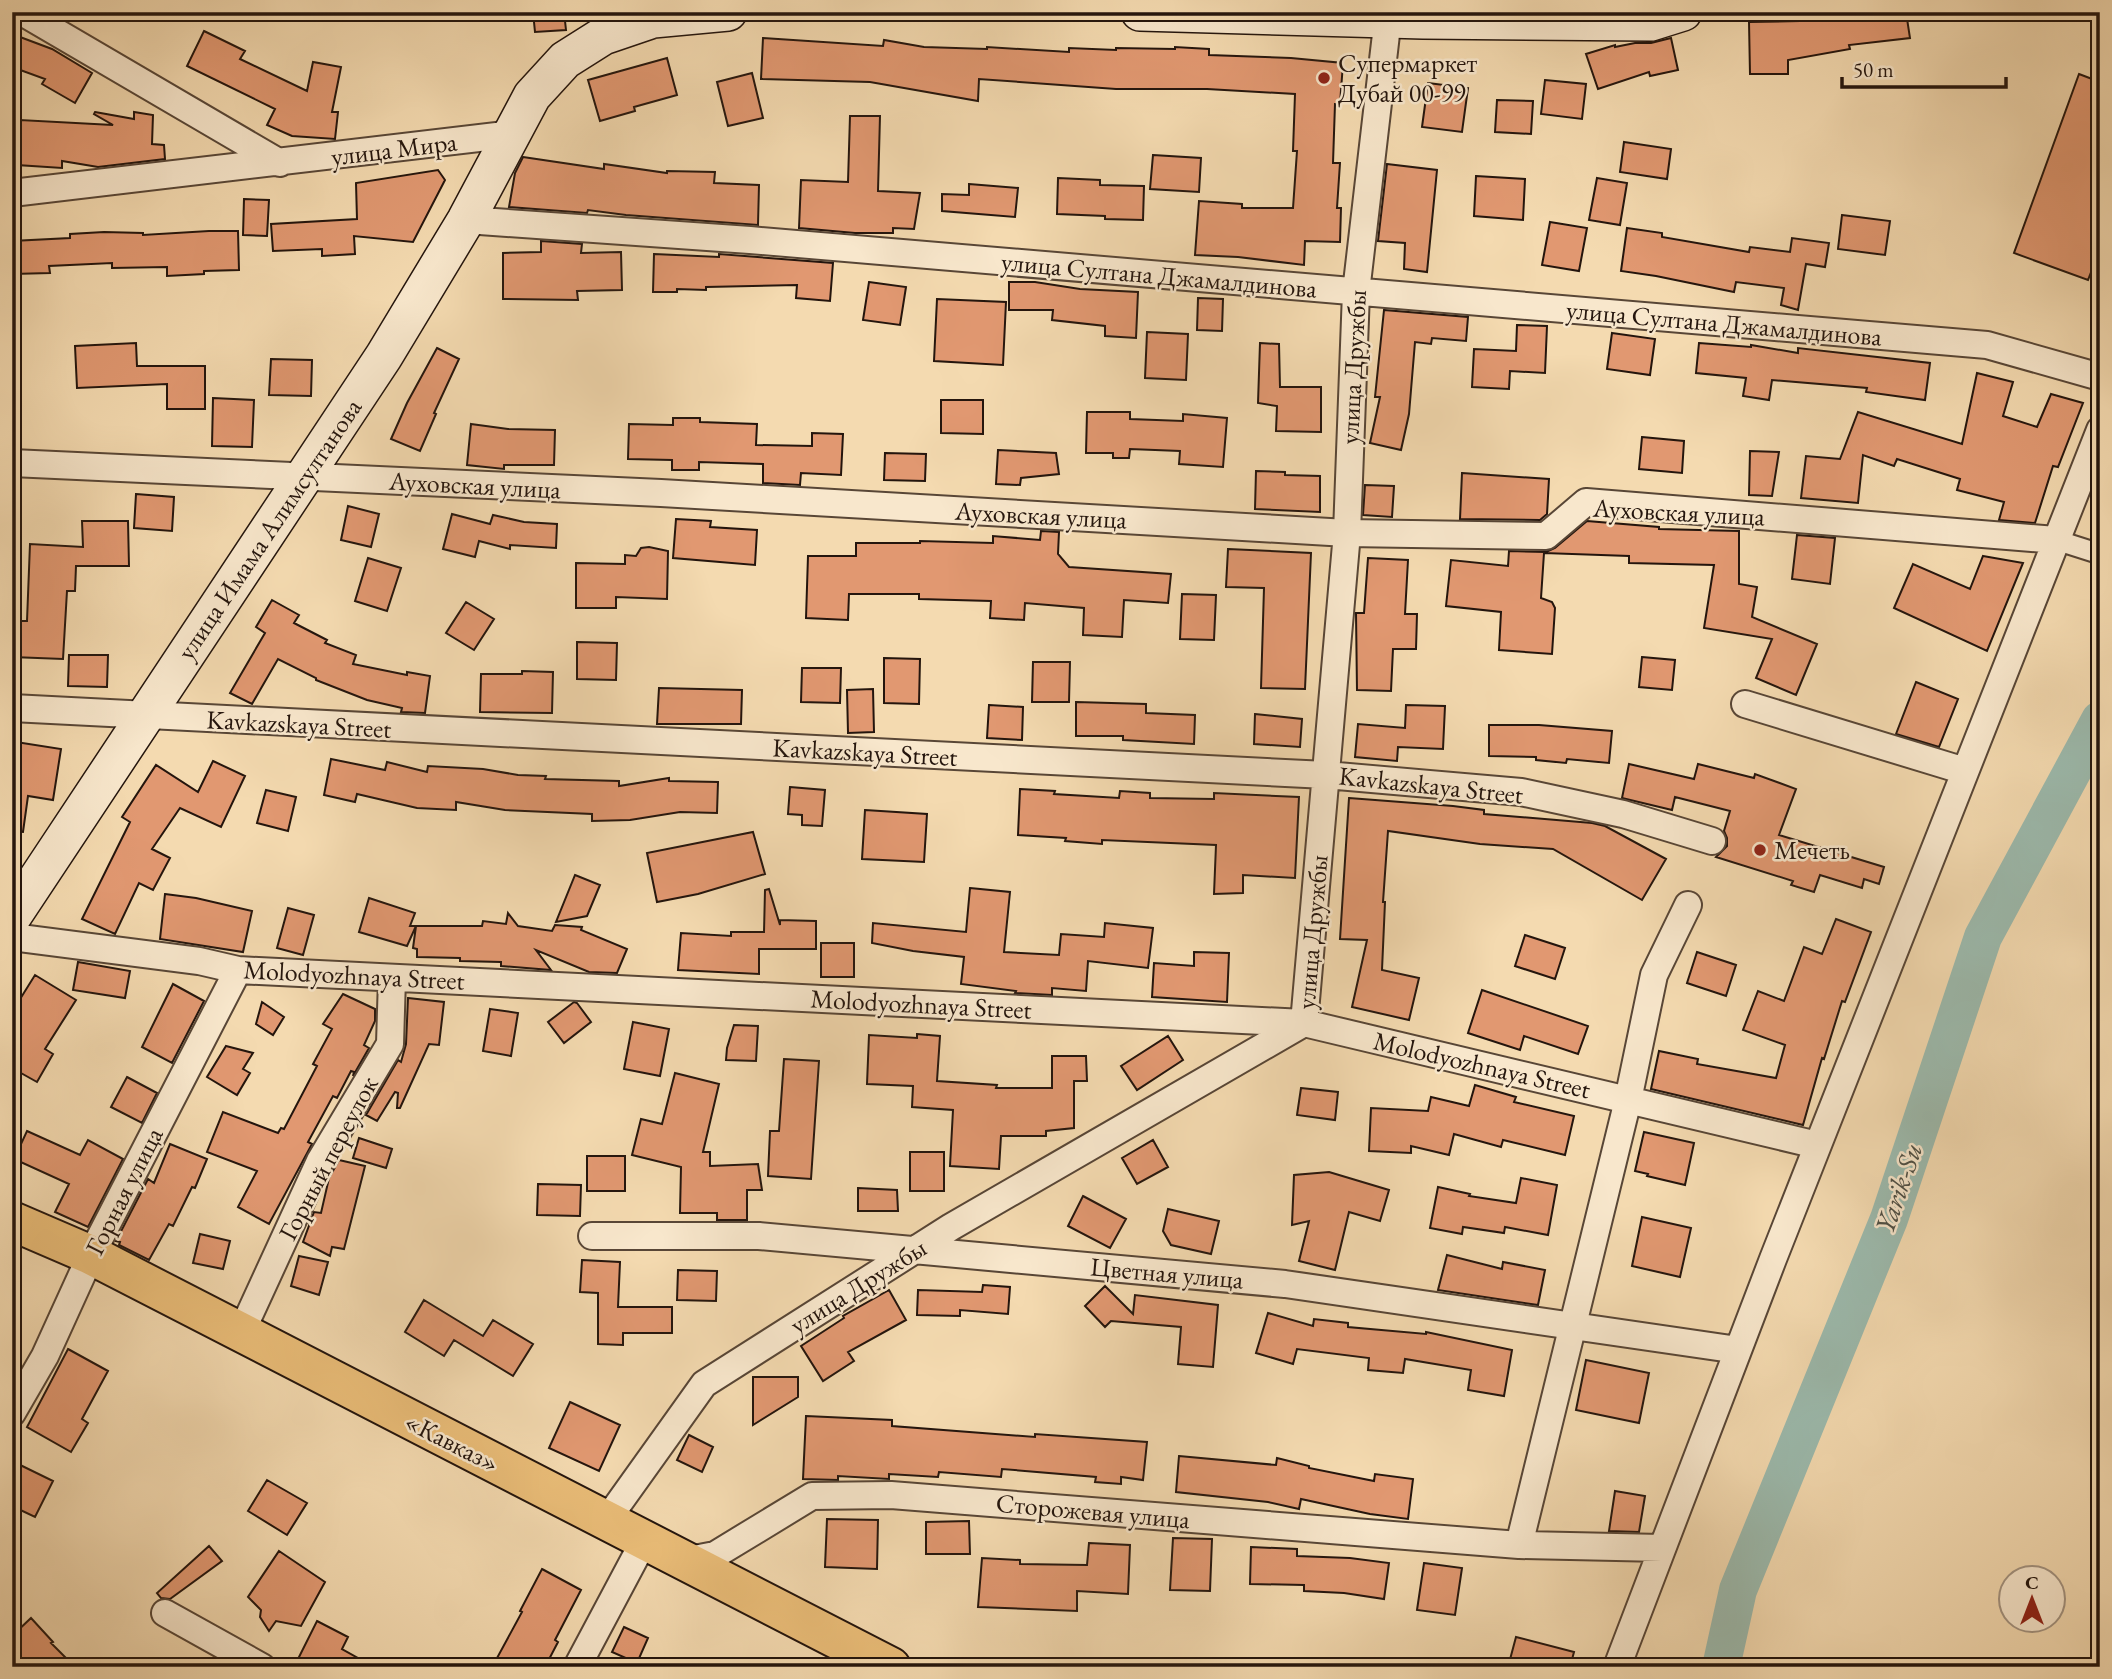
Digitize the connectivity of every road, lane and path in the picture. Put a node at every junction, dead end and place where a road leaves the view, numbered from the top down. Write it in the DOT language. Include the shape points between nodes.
graph roads {
  1 [pos="22,12"];
  2 [pos="728,12"];
  3 [pos="1140,12"];
  4 [pos="1683,12"];
  5 [pos="649,15"];
  6 [pos="1411,16"];
  7 [pos="513,134"];
  8 [pos="280,163"];
  9 [pos="12,193"];
  10 [pos="466,220"];
  11 [pos="1356,292"];
  12 [pos="2100,377"];
  13 [pos="2100,429"];
  14 [pos="12,463"];
  15 [pos="304,477"];
  16 [pos="1347,533"];
  17 [pos="2060,542"];
  18 [pos="2100,554"];
  19 [pos="1745,704"];
  20 [pos="12,708"];
  21 [pos="145,716"];
  22 [pos="1965,771"];
  23 [pos="1326,775"];
  24 [pos="1712,841"];
  25 [pos="1688,905"];
  26 [pos="12,917"];
  27 [pos="12,937"];
  28 [pos="238,970"];
  29 [pos="392,978"];
  30 [pos="1304,1023"];
  31 [pos="1628,1100"];
  32 [pos="1817,1145"];
  33 [pos="12,1221"];
  34 [pos="592,1236"];
  35 [pos="915,1250"];
  36 [pos="91,1255"];
  37 [pos="1573,1326"];
  38 [pos="241,1333"];
  39 [pos="1738,1350"];
  40 [pos="12,1413"];
  41 [pos="606,1521"];
  42 [pos="644,1541"];
  43 [pos="1518,1545"];
  44 [pos="1662,1548"];
  45 [pos="684,1561"];
  46 [pos="165,1613"];
  47 [pos="262,1667"];
  48 [pos="577,1667"];
  49 [pos="891,1667"];
  50 [pos="1617,1667"];
  1 -- 8 [label="street"];
  2 -- 5 [label="main road"];
  3 -- 6 [label="main road"];
  4 -- 6 [label="main road" via="1651,22"];
  5 -- 7 [label="main road" via="565,60 532,96"];
  6 -- 11 [label="street, улица Дружбы"];
  7 -- 8 [label="street, улица Мира"];
  7 -- 10 [label="main road, улица Имама Алимсултанова"];
  8 -- 9 [label="street, улица Мира"];
  10 -- 11 [label="street, улица Султана Джамалдинова"];
  10 -- 15 [label="main road, улица Имама Алимсултанова"];
  11 -- 12 [label="street, улица Султана Джамалдинова" via="1987,345"];
  11 -- 16 [label="street, улица Дружбы"];
  13 -- 17 [label="street"];
  14 -- 15 [label="street, Ауховская улица"];
  15 -- 16 [label="street, Ауховская улица"];
  15 -- 21 [label="main road, улица Имама Алимсултанова"];
  16 -- 17 [label="street, Ауховская улица" via="1546,536 1586,502"];
  16 -- 23 [label="street, улица Дружбы"];
  17 -- 18 [label="street"];
  17 -- 22 [label="street"];
  19 -- 22 [label="street"];
  20 -- 21 [label="street, Kavkazskaya Street"];
  21 -- 23 [label="street, Kavkazskaya Street"];
  21 -- 26 [label="main road, улица Имама Алимсултанова"];
  22 -- 32 [label="street"];
  23 -- 24 [label="street, Kavkazskaya Street" via="1521,792 1623,814"];
  23 -- 30 [label="street, улица Дружбы"];
  25 -- 31 [label="street" via="1654,975"];
  27 -- 28 [label="street, Molodyozhnaya Street"];
  28 -- 29 [label="street, Molodyozhnaya Street"];
  28 -- 36 [label="street, Горная улица"];
  29 -- 30 [label="street, Molodyozhnaya Street"];
  29 -- 38 [label="street, Горный переулок" via="390,1044 320,1161"];
  30 -- 31 [label="street, Molodyozhnaya Street"];
  30 -- 35 [label="street, улица Дружбы"];
  31 -- 32 [label="street, Molodyozhnaya Street"];
  31 -- 37 [label="street"];
  32 -- 39 [label="street"];
  33 -- 36 [label="highway, «Кавказ»"];
  34 -- 35 [label="street, Цветная улица" via="760,1236"];
  35 -- 37 [label="street, Цветная улица" via="1285,1284"];
  35 -- 41 [label="street, улица Дружбы" via="704,1384"];
  36 -- 38 [label="highway, «Кавказ»"];
  36 -- 40 [label="street, Горная улица" via="45,1356"];
  37 -- 39 [label="street, Цветная улица"];
  37 -- 43 [label="street"];
  38 -- 41 [label="highway, «Кавказ»"];
  39 -- 44 [label="street"];
  41 -- 42 [label="highway, «Кавказ»"];
  42 -- 45 [label="highway, «Кавказ»"];
  42 -- 48 [label="street"];
  43 -- 44 [label="street, Сторожевая улица"];
  43 -- 45 [label="street, Сторожевая улица" via="891,1495 813,1496 715,1555"];
  44 -- 50 [label="street"];
  45 -- 49 [label="highway, «Кавказ»"];
  46 -- 47 [label="street"];
}
